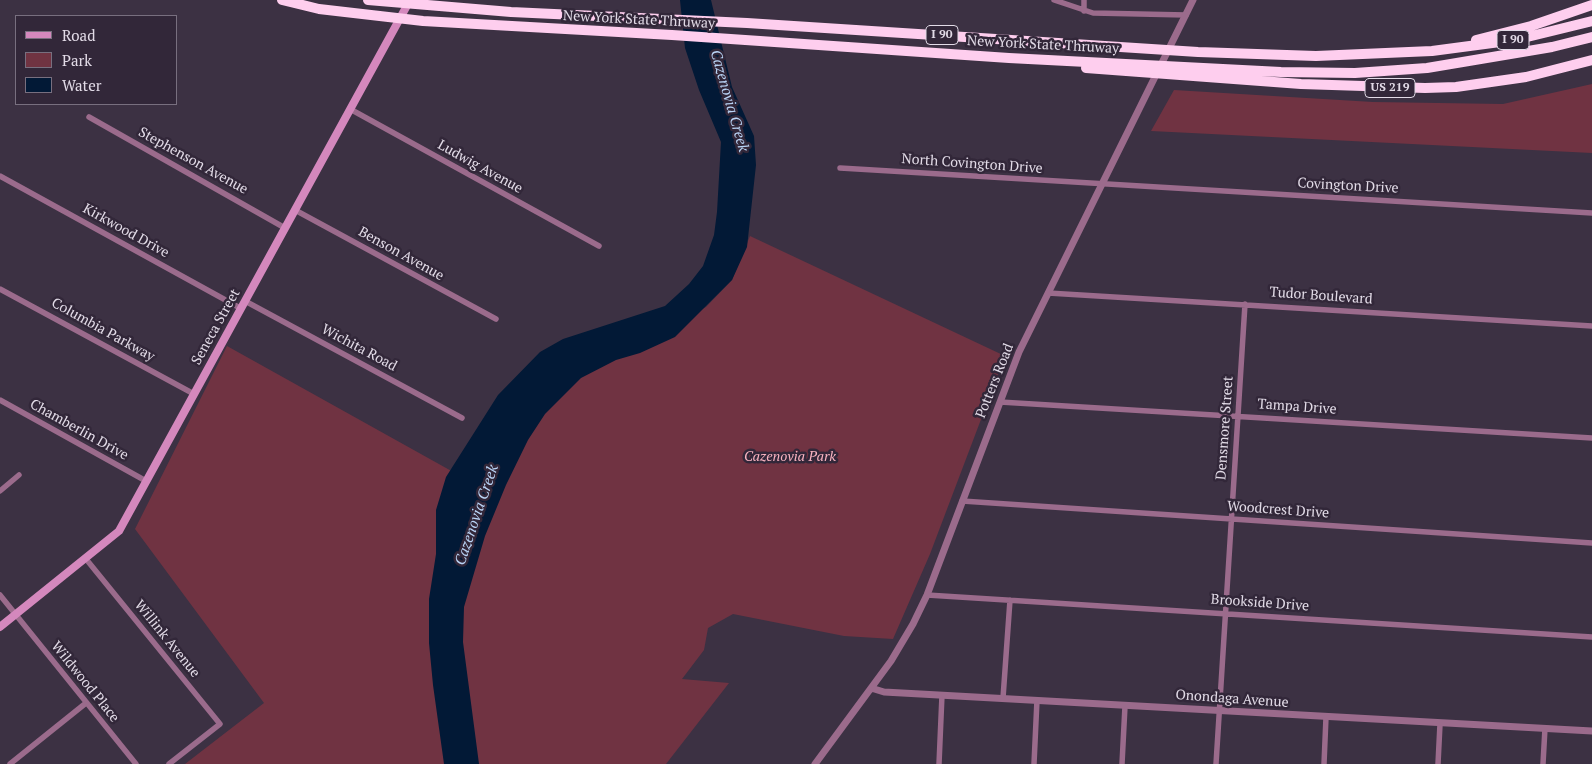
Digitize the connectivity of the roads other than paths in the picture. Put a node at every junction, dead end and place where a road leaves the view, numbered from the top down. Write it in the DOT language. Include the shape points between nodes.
graph roads {
  1 [pos="282,0"];
  2 [pos="372,0"];
  3 [pos="410,0"];
  4 [pos="1054,0"];
  5 [pos="1084,0"];
  6 [pos="1193,0"];
  7 [pos="1592,5"];
  8 [pos="1084,11"];
  9 [pos="1186,15"];
  10 [pos="1592,21"];
  11 [pos="1592,37"];
  12 [pos="1432,52"];
  13 [pos="1009,58"];
  14 [pos="1592,60"];
  15 [pos="1188,71"];
  16 [pos="350,109"];
  17 [pos="89,117"];
  18 [pos="840,168"];
  19 [pos="0,176"];
  20 [pos="1102,184"];
  21 [pos="295,210"];
  22 [pos="1592,213"];
  23 [pos="285,228"];
  24 [pos="599,246"];
  25 [pos="0,288"];
  26 [pos="1048,293"];
  27 [pos="242,304"];
  28 [pos="1245,304"];
  29 [pos="496,319"];
  30 [pos="1592,326"];
  31 [pos="194,394"];
  32 [pos="0,400"];
  33 [pos="1000,402"];
  34 [pos="1238,416"];
  35 [pos="462,418"];
  36 [pos="1592,438"];
  37 [pos="19,476"];
  38 [pos="146,481"];
  39 [pos="0,491"];
  40 [pos="962,502"];
  41 [pos="1232,519"];
  42 [pos="1592,543"];
  43 [pos="86,559"];
  44 [pos="0,595"];
  45 [pos="927,595"];
  46 [pos="1010,600"];
  47 [pos="1225,614"];
  48 [pos="16,615"];
  49 [pos="0,627"];
  50 [pos="1592,637"];
  51 [pos="871,688"];
  52 [pos="942,695"];
  53 [pos="1003,698"];
  54 [pos="1037,700"];
  55 [pos="86,703"];
  56 [pos="1126,706"];
  57 [pos="1219,712"];
  58 [pos="1326,718"];
  59 [pos="1440,724"];
  60 [pos="1544,728"];
  61 [pos="1592,731"];
  62 [pos="10,764"];
  63 [pos="136,764"];
  64 [pos="170,764"];
  65 [pos="815,764"];
  66 [pos="939,764"];
  67 [pos="1034,764"];
  68 [pos="1122,764"];
  69 [pos="1216,764"];
  70 [pos="1324,764"];
  71 [pos="1438,764"];
  72 [pos="1543,764"];
  1 -- 13 [label="highway, New York State Thruway / I 90" via="318,9 423,21"];
  2 -- 12 [label="highway, New York State Thruway / I 90" via="1198,52 1316,56"];
  3 -- 16 [label="main road, Seneca Street"];
  4 -- 8 [label="street"];
  5 -- 8 [label="street"];
  6 -- 9 [label="street, Potters Road"];
  7 -- 12 [label="highway" via="1531,26"];
  8 -- 9 [label="street"];
  9 -- 20 [label="street, Potters Road"];
  10 -- 12 [label="highway, New York State Thruway / I 90" via="1515,40"];
  11 -- 15 [label="highway, I 90" via="1552,48 1409,69 1355,73"];
  13 -- 15 [label="highway, US 219" via="1036,65"];
  14 -- 15 [label="highway, US 219" via="1526,77 1425,88 1361,87"];
  16 -- 21 [label="main road, Seneca Street"];
  16 -- 24 [label="street, Ludwig Avenue"];
  17 -- 23 [label="street, Stephenson Avenue"];
  18 -- 20 [label="street, North Covington Drive"];
  19 -- 27 [label="street, Kirkwood Drive"];
  20 -- 22 [label="street, Covington Drive"];
  20 -- 26 [label="street, Potters Road"];
  21 -- 23 [label="main road, Seneca Street"];
  21 -- 29 [label="street, Benson Avenue"];
  23 -- 27 [label="main road, Seneca Street"];
  25 -- 31 [label="street, Columbia Parkway"];
  26 -- 28 [label="street, Tudor Boulevard"];
  26 -- 33 [label="street, Potters Road" via="1019,352"];
  27 -- 31 [label="main road, Seneca Street"];
  27 -- 35 [label="street, Wichita Road"];
  28 -- 30 [label="street, Tudor Boulevard"];
  28 -- 34 [label="street, Densmore Street"];
  31 -- 38 [label="main road, Seneca Street"];
  32 -- 38 [label="street, Chamberlin Drive"];
  33 -- 34 [label="street, Tampa Drive"];
  33 -- 40 [label="street, Potters Road"];
  34 -- 36 [label="street, Tampa Drive"];
  34 -- 41 [label="street, Densmore Street"];
  37 -- 39 [label="street"];
  38 -- 43 [label="main road, Seneca Street" via="119,532"];
  40 -- 41 [label="street, Woodcrest Drive"];
  40 -- 45 [label="street, Potters Road"];
  41 -- 42 [label="street, Woodcrest Drive"];
  41 -- 47 [label="street, Densmore Street"];
  43 -- 48 [label="main road, Seneca Street"];
  43 -- 64 [label="street, Willink Avenue" via="220,724"];
  44 -- 48 [label="street, Wildwood Place"];
  45 -- 46 [label="street, Brookside Drive"];
  45 -- 51 [label="street, Potters Road" via="904,642"];
  46 -- 47 [label="street, Brookside Drive"];
  46 -- 53 [label="street"];
  47 -- 50 [label="street, Brookside Drive"];
  47 -- 57 [label="street, Densmore Street"];
  48 -- 49 [label="main road, Seneca Street"];
  48 -- 55 [label="street, Wildwood Place"];
  51 -- 52 [label="street, Onondaga Avenue" via="884,692"];
  51 -- 65 [label="street, Potters Road"];
  52 -- 53 [label="street, Onondaga Avenue"];
  52 -- 66 [label="street"];
  53 -- 54 [label="street, Onondaga Avenue"];
  54 -- 56 [label="street, Onondaga Avenue"];
  54 -- 67 [label="street"];
  55 -- 62 [label="street"];
  55 -- 63 [label="street, Wildwood Place"];
  56 -- 57 [label="street, Onondaga Avenue"];
  56 -- 68 [label="street"];
  57 -- 58 [label="street, Onondaga Avenue"];
  57 -- 69 [label="street, Densmore Street"];
  58 -- 59 [label="street, Onondaga Avenue"];
  58 -- 70 [label="street"];
  59 -- 60 [label="street, Onondaga Avenue"];
  59 -- 71 [label="street"];
  60 -- 61 [label="street, Onondaga Avenue"];
  60 -- 72 [label="street"];
}
